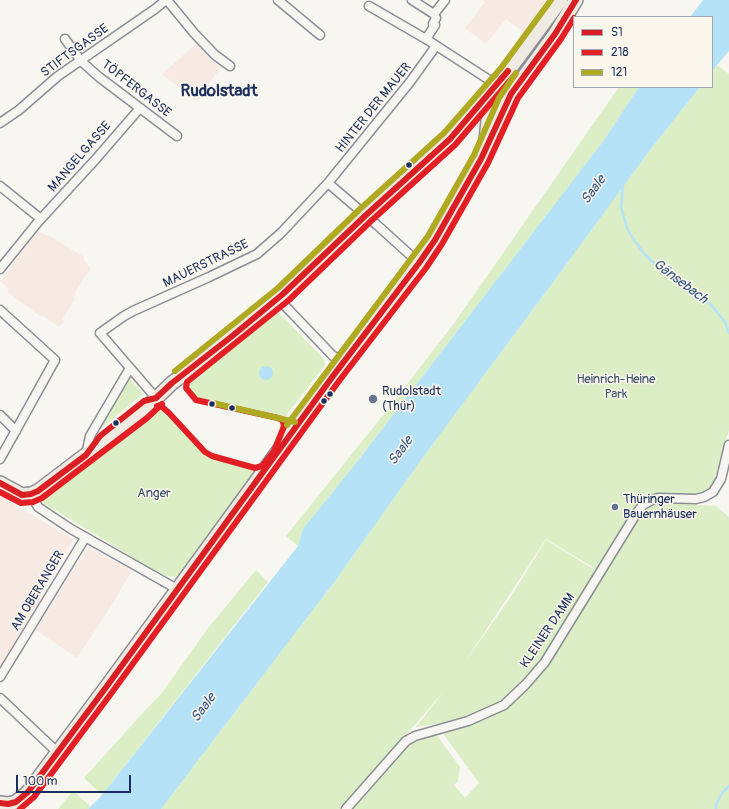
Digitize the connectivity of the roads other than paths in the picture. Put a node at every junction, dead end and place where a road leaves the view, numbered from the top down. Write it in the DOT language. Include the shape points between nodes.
graph roads {
  1 [pos="167,0"];
  2 [pos="278,0"];
  3 [pos="412,0"];
  4 [pos="445,0"];
  5 [pos="561,0"];
  6 [pos="576,0"];
  7 [pos="369,6"];
  8 [pos="434,14"];
  9 [pos="320,35"];
  10 [pos="65,39"];
  11 [pos="426,39"];
  12 [pos="436,46"];
  13 [pos="81,61"];
  14 [pos="230,66"];
  15 [pos="507,73"];
  16 [pos="497,85"];
  17 [pos="140,108"];
  18 [pos="0,123"];
  19 [pos="177,136"];
  20 [pos="450,139"];
  21 [pos="486,143"];
  22 [pos="328,183"];
  23 [pos="0,186"];
  24 [pos="366,215"];
  25 [pos="40,220"];
  26 [pos="419,263"];
  27 [pos="0,269"];
  28 [pos="283,294"];
  29 [pos="0,310"];
  30 [pos="346,359"];
  31 [pos="130,368"];
  32 [pos="156,398"];
  33 [pos="0,415"];
  34 [pos="16,430"];
  35 [pos="729,445"];
  36 [pos="86,455"];
  37 [pos="0,458"];
  38 [pos="0,483"];
  39 [pos="31,494"];
  40 [pos="85,538"];
  41 [pos="177,590"];
  42 [pos="0,677"];
  43 [pos="0,698"];
  44 [pos="57,752"];
  45 [pos="0,803"];
  46 [pos="15,806"];
  47 [pos="346,809"];
  1 -- 13 [label="street, STIFTSGASSE"];
  1 -- 14 [label="street" via="215,55"];
  2 -- 9 [label="street"];
  3 -- 8 [label="street"];
  4 -- 8 [label="street"];
  5 -- 15 [label="main road"];
  6 -- 21 [label="main road" via="555,34 511,94"];
  7 -- 11 [label="street"];
  8 -- 11 [label="street" via="434,25"];
  10 -- 13 [label="street, TÖPFERGASSE"];
  11 -- 12 [label="street"];
  12 -- 16 [label="street"];
  12 -- 22 [label="street, HINTER DER MAUER"];
  13 -- 17 [label="street, TÖPFERGASSE"];
  13 -- 18 [label="street, STIFTSGASSE" via="58,76"];
  15 -- 16 [label="main road"];
  15 -- 21 [label="main road" via="491,106"];
  16 -- 20 [label="main road"];
  17 -- 19 [label="street, TÖPFERGASSE"];
  17 -- 25 [label="street, MANGELGASSE"];
  20 -- 21 [label="main road" via="463,129 474,126 480,130"];
  20 -- 24 [label="main road"];
  21 -- 26 [label="main road" via="482,159"];
  22 -- 24 [label="street"];
  22 -- 31 [label="street, MAUERSTRASSE" via="281,233 257,254 133,311 100,333"];
  23 -- 25 [label="street"];
  24 -- 26 [label="street"];
  24 -- 28 [label="main road"];
  25 -- 27 [label="street, MANGELGASSE"];
  26 -- 30 [label="main road"];
  28 -- 30 [label="street" via="285,306 333,356"];
  28 -- 32 [label="main road"];
  29 -- 34 [label="street" via="55,360"];
  30 -- 41 [label="main road"];
  31 -- 32 [label="street"];
  31 -- 36 [label="street" via="90,436"];
  32 -- 36 [label="main road" via="142,412"];
  33 -- 34 [label="street"];
  34 -- 37 [label="street"];
  35 -- 47 [label="street, KLEINER DAMM" via="721,479 713,492 696,499 658,498 643,505 545,662 504,705 406,741"];
  36 -- 39 [label="main road"];
  38 -- 39 [label="main road" via="22,494"];
  39 -- 40 [label="street" via="38,507"];
  40 -- 41 [label="street"];
  40 -- 42 [label="street, AM OBERANGER"];
  41 -- 44 [label="main road"];
  43 -- 44 [label="street"];
  44 -- 46 [label="main road"];
  45 -- 46 [label="main road"];
}
